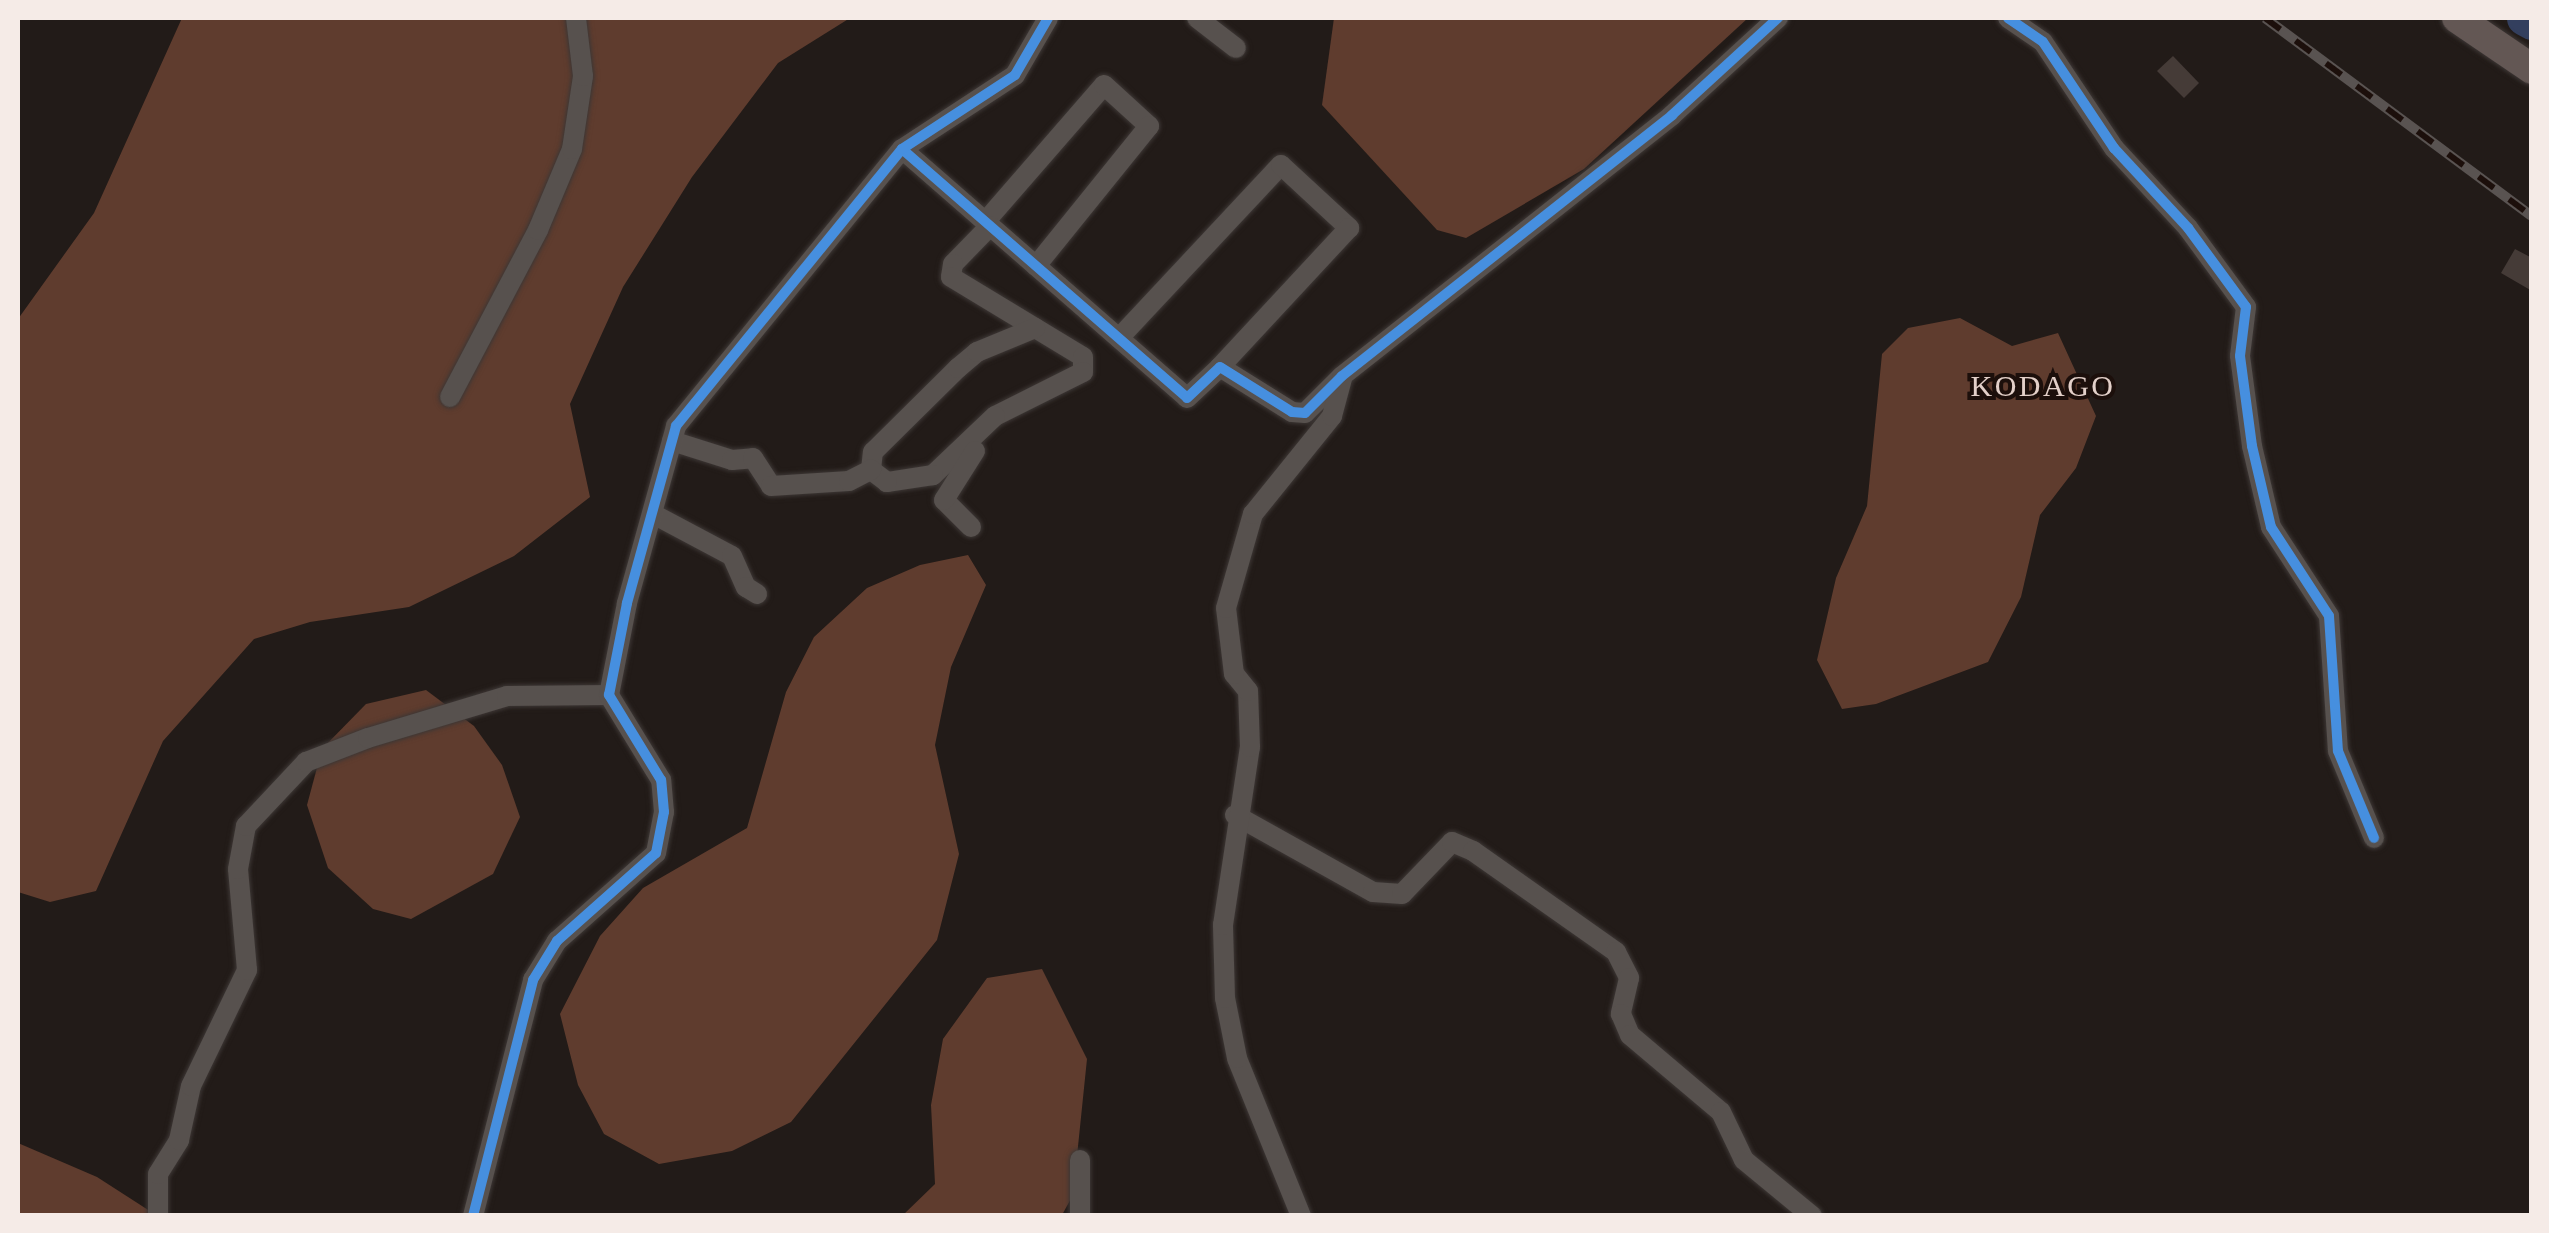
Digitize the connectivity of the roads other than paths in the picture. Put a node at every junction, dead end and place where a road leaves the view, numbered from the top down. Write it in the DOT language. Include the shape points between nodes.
graph roads {
  1 [pos="576,18"];
  2 [pos="1048,18"];
  3 [pos="1197,18"];
  4 [pos="1778,18"];
  5 [pos="2008,18"];
  6 [pos="2457,18"];
  7 [pos="1236,48"];
  8 [pos="2532,69"];
  9 [pos="902,149"];
  10 [pos="988,224"];
  11 [pos="1036,266"];
  12 [pos="1035,328"];
  13 [pos="1118,338"];
  14 [pos="1220,367"];
  15 [pos="1342,376"];
  16 [pos="450,396"];
  17 [pos="1003,411"];
  18 [pos="672,442"];
  19 [pos="871,470"];
  20 [pos="654,514"];
  21 [pos="971,527"];
  22 [pos="757,594"];
  23 [pos="609,695"];
  24 [pos="1235,815"];
  25 [pos="2374,838"];
  26 [pos="1080,1160"];
  27 [pos="158,1216"];
  28 [pos="474,1216"];
  29 [pos="1080,1216"];
  30 [pos="1301,1216"];
  31 [pos="1812,1216"];
  1 -- 16 [label="street" via="583,76 572,148 538,230"];
  2 -- 9 [label="street" via="1015,75"];
  3 -- 7 [label="street"];
  4 -- 15 [label="street" via="1672,115"];
  5 -- 25 [label="street" via="2043,42 2114,148 2188,228 2246,307 2240,356 2271,527 2329,616 2338,751"];
  6 -- 8 [label="main road"];
  9 -- 10 [label="street"];
  9 -- 18 [label="street" via="676,426"];
  10 -- 11 [label="street"];
  10 -- 11 [label="street" via="1104,85 1149,126"];
  10 -- 12 [label="street" via="953,264 951,276"];
  11 -- 13 [label="street"];
  12 -- 17 [label="street" via="1083,356 1083,372"];
  12 -- 19 [label="street" via="977,352 958,368 872,452"];
  13 -- 14 [label="street" via="1187,398"];
  13 -- 14 [label="street" via="1281,165 1349,228"];
  14 -- 15 [label="street" via="1292,412 1306,413"];
  15 -- 24 [label="street" via="1332,416 1253,514 1226,608 1234,674 1248,691 1250,712 1250,747"];
  17 -- 19 [label="street" via="933,474 887,482"];
  17 -- 21 [label="street" via="944,500"];
  18 -- 19 [label="street" via="732,460 753,458 771,486 849,481"];
  18 -- 20 [label="street"];
  20 -- 22 [label="street" via="732,556 746,587"];
  20 -- 23 [label="street"];
  23 -- 27 [label="street" via="507,696 368,738 306,762 246,826 238,869 246,970 191,1086 179,1140 158,1174"];
  23 -- 28 [label="street" via="662,780 656,853 556,942 534,980"];
  24 -- 30 [label="street" via="1222,925 1225,998 1237,1058"];
  24 -- 31 [label="street" via="1372,892 1402,894 1452,842 1473,851 1616,952 1629,978 1621,1014 1630,1036 1720,1112 1744,1160"];
  26 -- 29 [label="street"];
}
